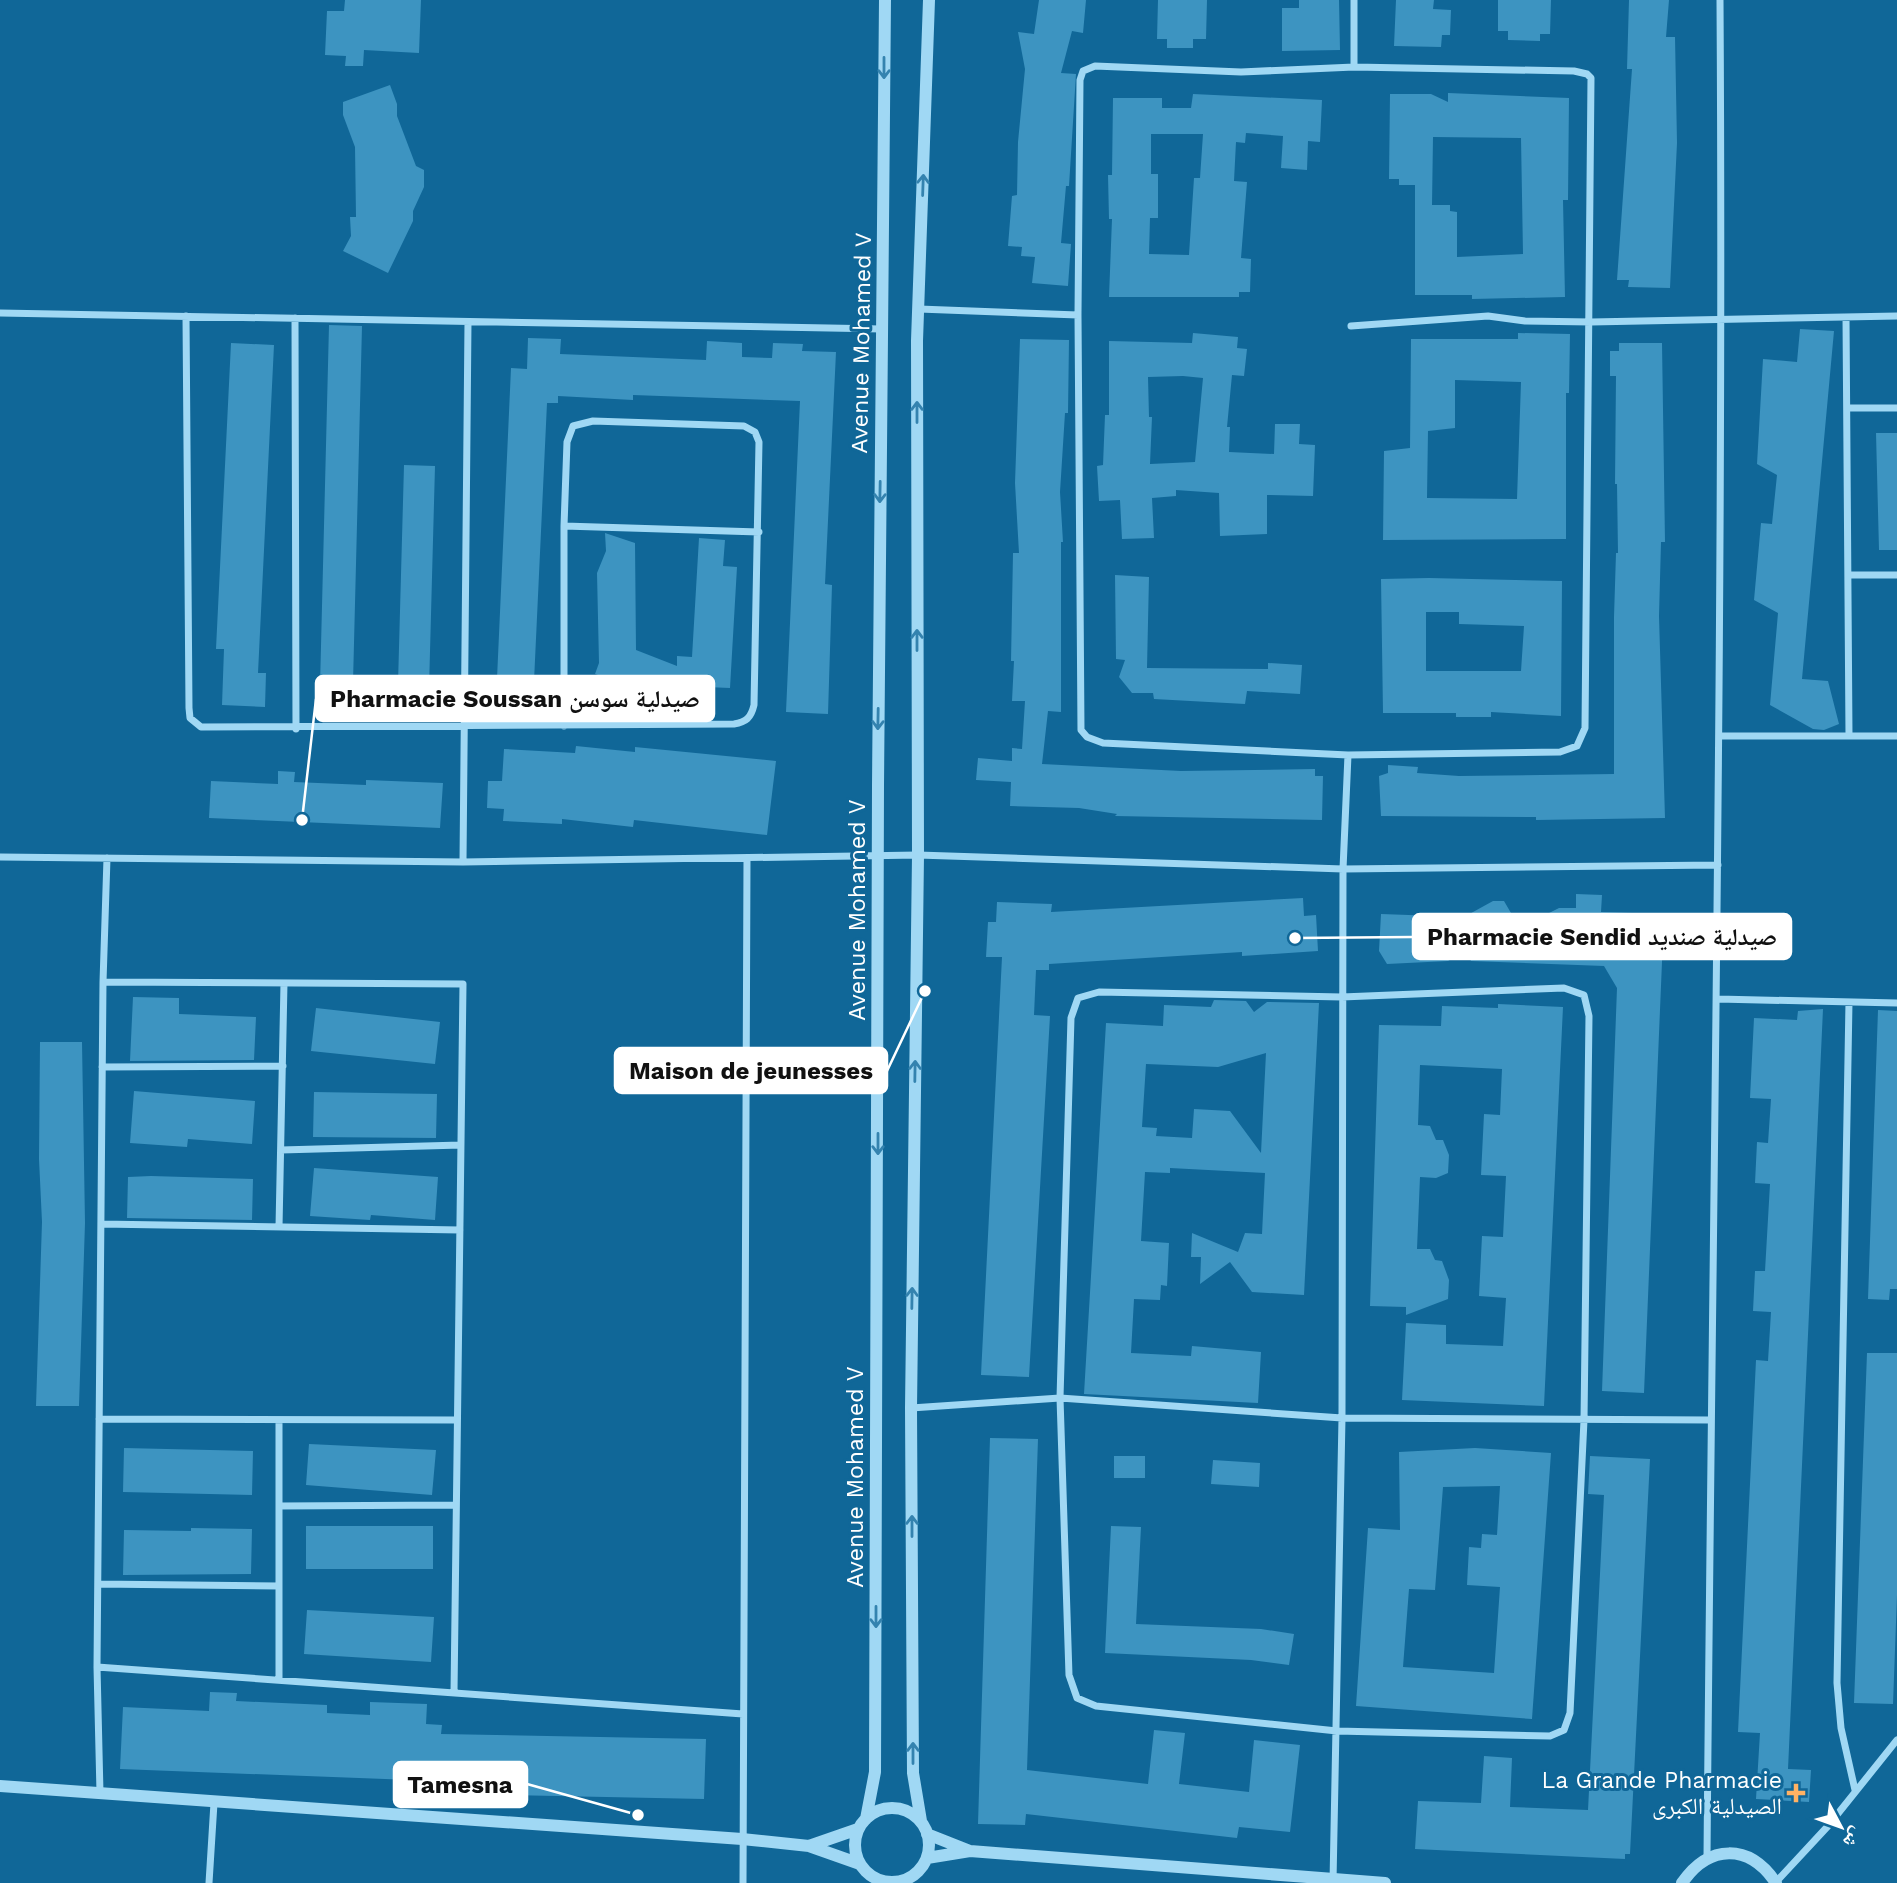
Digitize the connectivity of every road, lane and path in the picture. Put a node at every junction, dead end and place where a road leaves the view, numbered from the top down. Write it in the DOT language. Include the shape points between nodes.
graph roads {
  1 [pos="885,0"];
  2 [pos="929,0"];
  3 [pos="1354,0"];
  4 [pos="1720,0"];
  5 [pos="1354,67"];
  6 [pos="919,309"];
  7 [pos="0,313"];
  8 [pos="1078,315"];
  9 [pos="186,316"];
  10 [pos="1897,316"];
  11 [pos="1846,317"];
  12 [pos="295,318"];
  13 [pos="1722,319"];
  14 [pos="468,322"];
  15 [pos="1591,322"];
  16 [pos="1352,326"];
  17 [pos="882,329"];
  18 [pos="1848,408"];
  19 [pos="1897,408"];
  20 [pos="564,526"];
  21 [pos="759,532"];
  22 [pos="1849,575"];
  23 [pos="1897,575"];
  24 [pos="466,726"];
  25 [pos="564,726"];
  26 [pos="296,729"];
  27 [pos="1849,735"];
  28 [pos="1719,736"];
  29 [pos="1897,736"];
  30 [pos="1348,755"];
  31 [pos="918,855"];
  32 [pos="878,856"];
  33 [pos="0,857"];
  34 [pos="107,858"];
  35 [pos="747,858"];
  36 [pos="463,862"];
  37 [pos="1718,865"];
  38 [pos="1343,869"];
  39 [pos="103,982"];
  40 [pos="284,983"];
  41 [pos="1342,997"];
  42 [pos="1718,999"];
  43 [pos="1849,1002"];
  44 [pos="1897,1003"];
  45 [pos="283,1066"];
  46 [pos="102,1067"];
  47 [pos="461,1145"];
  48 [pos="281,1150"];
  49 [pos="101,1224"];
  50 [pos="279,1227"];
  51 [pos="460,1230"];
  52 [pos="1060,1398"];
  53 [pos="911,1408"];
  54 [pos="1342,1418"];
  55 [pos="99,1419"];
  56 [pos="279,1420"];
  57 [pos="457,1420"];
  58 [pos="1584,1420"];
  59 [pos="1710,1420"];
  60 [pos="456,1504"];
  61 [pos="279,1507"];
  62 [pos="98,1584"];
  63 [pos="279,1586"];
  64 [pos="97,1667"];
  65 [pos="279,1680"];
  66 [pos="454,1693"];
  67 [pos="743,1714"];
  68 [pos="1337,1731"];
  69 [pos="1897,1740"];
  70 [pos="0,1786"];
  71 [pos="1855,1790"];
  72 [pos="100,1794"];
  73 [pos="214,1803"];
  74 [pos="921,1821"];
  75 [pos="862,1824"];
  76 [pos="927,1834"];
  77 [pos="742,1839"];
  78 [pos="809,1846"];
  79 [pos="970,1852"];
  80 [pos="1707,1858"];
  81 [pos="923,1864"];
  82 [pos="866,1873"];
  83 [pos="1333,1881"];
  84 [pos="1776,1882"];
  85 [pos="209,1883"];
  86 [pos="743,1883"];
  87 [pos="915,1883"];
  88 [pos="1385,1883"];
  89 [pos="1682,1883"];
  1 -- 17 [label="street, Avenue Mohamed V, one-way"];
  6 -- 2 [label="street, one-way"];
  3 -- 5 [label="street"];
  4 -- 13 [label="street"];
  5 -- 8 [label="street" via="1241,72 1094,66 1083,71"];
  5 -- 15 [label="street" via="1587,74 1592,85"];
  6 -- 8 [label="street"];
  31 -- 6 [label="street, one-way"];
  7 -- 9 [label="street"];
  8 -- 30 [label="street" via="1082,730 1103,743"];
  9 -- 12 [label="street"];
  9 -- 26 [label="street" via="190,718 201,727"];
  10 -- 11 [label="street"];
  11 -- 13 [label="street"];
  11 -- 18 [label="street"];
  12 -- 14 [label="street"];
  12 -- 26 [label="street"];
  13 -- 15 [label="street"];
  13 -- 28 [label="street"];
  14 -- 17 [label="street"];
  14 -- 24 [label="street"];
  15 -- 16 [label="street" via="1488,316"];
  15 -- 30 [label="street" via="1586,728 1582,738 1577,746 1560,752"];
  17 -- 32 [label="street, Avenue Mohamed V, one-way"];
  18 -- 19 [label="street"];
  18 -- 22 [label="street"];
  20 -- 21 [label="street"];
  20 -- 21 [label="street" via="567,442 573,426 593,421 750,428 760,442"];
  20 -- 25 [label="street"];
  21 -- 25 [label="street" via="754,705 749,719 734,724"];
  22 -- 23 [label="street"];
  22 -- 27 [label="street"];
  24 -- 25 [label="street"];
  24 -- 26 [label="street"];
  24 -- 36 [label="street"];
  27 -- 28 [label="street"];
  27 -- 29 [label="street"];
  28 -- 37 [label="street"];
  30 -- 38 [label="street"];
  31 -- 32 [label="street"];
  31 -- 38 [label="street"];
  53 -- 31 [label="street, one-way"];
  32 -- 35 [label="street"];
  32 -- 75 [label="street, Avenue Mohamed V, one-way" via="875,1772"];
  33 -- 34 [label="street"];
  34 -- 36 [label="street"];
  34 -- 39 [label="street"];
  35 -- 36 [label="street"];
  35 -- 67 [label="street"];
  37 -- 38 [label="street"];
  37 -- 42 [label="street"];
  38 -- 41 [label="street"];
  39 -- 40 [label="street"];
  39 -- 46 [label="street"];
  40 -- 45 [label="street"];
  40 -- 47 [label="street" via="463,984"];
  41 -- 52 [label="street" via="1099,992 1077,998 1071,1018"];
  41 -- 54 [label="street"];
  41 -- 58 [label="street" via="1564,988 1584,995 1589,1016"];
  42 -- 43 [label="street"];
  42 -- 59 [label="street"];
  43 -- 44 [label="street"];
  43 -- 71 [label="street" via="1837,1683 1841,1728"];
  45 -- 46 [label="street"];
  45 -- 48 [label="street"];
  46 -- 49 [label="street"];
  47 -- 48 [label="street"];
  47 -- 51 [label="street"];
  48 -- 50 [label="street"];
  49 -- 50 [label="street"];
  49 -- 55 [label="street"];
  50 -- 51 [label="street"];
  51 -- 57 [label="street"];
  52 -- 53 [label="street"];
  52 -- 54 [label="street"];
  52 -- 68 [label="street" via="1069,1675 1077,1698 1096,1706"];
  74 -- 53 [label="street, one-way" via="913,1773"];
  54 -- 58 [label="street"];
  54 -- 68 [label="street"];
  55 -- 56 [label="street"];
  55 -- 62 [label="street"];
  56 -- 57 [label="street"];
  56 -- 61 [label="street"];
  57 -- 60 [label="street"];
  58 -- 59 [label="street"];
  58 -- 68 [label="street" via="1570,1713 1564,1730 1550,1736"];
  59 -- 80 [label="street"];
  60 -- 61 [label="street"];
  60 -- 66 [label="street"];
  61 -- 63 [label="street"];
  62 -- 63 [label="street"];
  62 -- 64 [label="street"];
  63 -- 65 [label="street"];
  64 -- 65 [label="street"];
  64 -- 72 [label="street"];
  65 -- 66 [label="street"];
  66 -- 67 [label="street"];
  67 -- 77 [label="street"];
  68 -- 83 [label="street"];
  69 -- 71 [label="street"];
  70 -- 72 [label="street"];
  71 -- 84 [label="street"];
  72 -- 73 [label="street"];
  73 -- 77 [label="street"];
  73 -- 85 [label="street"];
  74 -- 75 [label="street" via="899,1808 886,1808"];
  74 -- 76 [label="street"];
  75 -- 78 [label="street"];
  75 -- 82 [label="street" via="855,1846"];
  76 -- 79 [label="street"];
  76 -- 81 [label="street"];
  77 -- 78 [label="street"];
  77 -- 86 [label="street"];
  78 -- 82 [label="street"];
  79 -- 81 [label="street"];
  79 -- 83 [label="street"];
  80 -- 84 [label="street" via="1726,1853 1746,1855 1764,1866"];
  80 -- 89 [label="street" via="1692,1868"];
  81 -- 82 [label="street" via="902,1881"];
  81 -- 87 [label="street"];
  83 -- 88 [label="street"];
}
